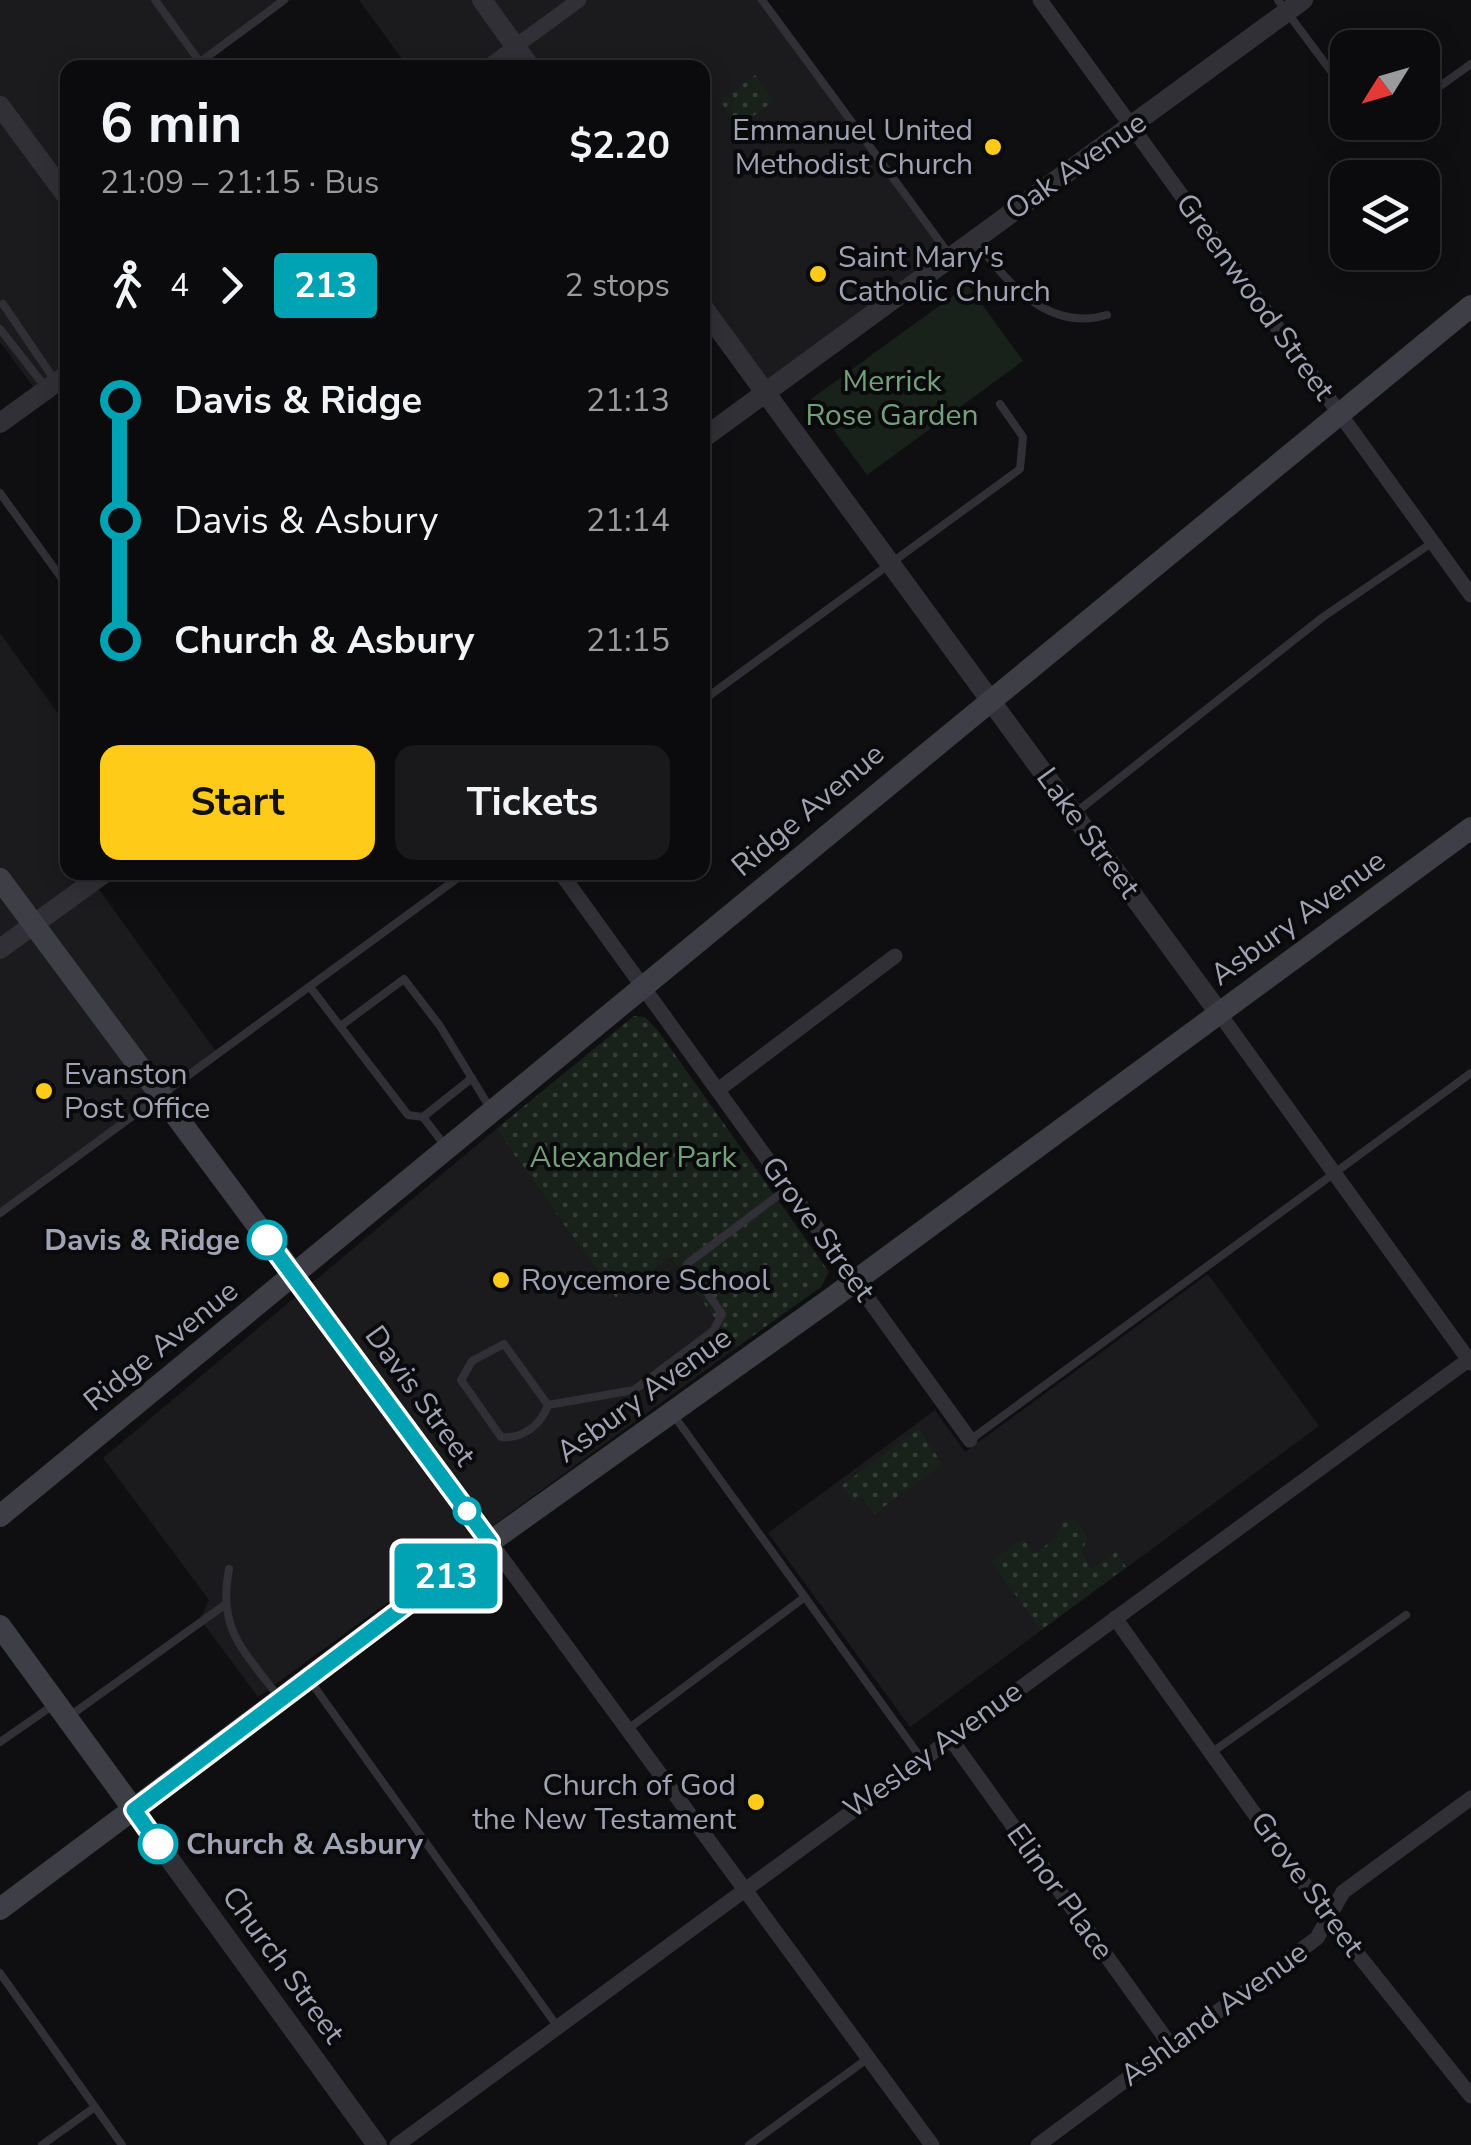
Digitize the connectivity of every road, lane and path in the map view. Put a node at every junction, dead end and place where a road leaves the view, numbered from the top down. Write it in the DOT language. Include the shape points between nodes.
graph roads {
  1 [pos="155,0"];
  2 [pos="284,0"];
  3 [pos="482,0"];
  4 [pos="579,0"];
  5 [pos="762,0"];
  6 [pos="1040,0"];
  7 [pos="1290,4"];
  8 [pos="515,46"];
  9 [pos="193,60"];
  10 [pos="203,60"];
  11 [pos="497,60"];
  12 [pos="525,60"];
  13 [pos="1471,64"];
  14 [pos="1330,66"];
  15 [pos="1440,86"];
  16 [pos="0,106"];
  17 [pos="1132,128"];
  18 [pos="60,187"];
  19 [pos="974,238"];
  20 [pos="949,255"];
  21 [pos="3,304"];
  22 [pos="1471,306"];
  23 [pos="1107,314"];
  24 [pos="710,317"];
  25 [pos="0,329"];
  26 [pos="57,382"];
  27 [pos="766,392"];
  28 [pos="1000,404"];
  29 [pos="1340,414"];
  30 [pos="0,423"];
  31 [pos="710,432"];
  32 [pos="0,494"];
  33 [pos="1433,542"];
  34 [pos="892,564"];
  35 [pos="60,576"];
  36 [pos="1469,586"];
  37 [pos="710,695"];
  38 [pos="990,698"];
  39 [pos="1074,814"];
  40 [pos="1471,828"];
  41 [pos="0,879"];
  42 [pos="95,880"];
  43 [pos="455,880"];
  44 [pos="566,880"];
  45 [pos="34,925"];
  46 [pos="0,949"];
  47 [pos="896,956"];
  48 [pos="642,986"];
  49 [pos="310,987"];
  50 [pos="1219,1014"];
  51 [pos="342,1025"];
  52 [pos="1471,1073"];
  53 [pos="472,1078"];
  54 [pos="718,1090"];
  55 [pos="160,1096"];
  56 [pos="492,1112"];
  57 [pos="423,1117"];
  58 [pos="447,1149"];
  59 [pos="1335,1174"];
  60 [pos="788,1188"];
  61 [pos="0,1213"];
  62 [pos="295,1276"];
  63 [pos="855,1281"];
  64 [pos="1470,1361"];
  65 [pos="548,1405"];
  66 [pos="672,1412"];
  67 [pos="970,1440"];
  68 [pos="0,1516"];
  69 [pos="490,1542"];
  70 [pos="230,1569"];
  71 [pos="805,1597"];
  72 [pos="226,1604"];
  73 [pos="1406,1615"];
  74 [pos="1116,1618"];
  75 [pos="0,1626"];
  76 [pos="308,1679"];
  77 [pos="280,1700"];
  78 [pos="61,1710"];
  79 [pos="628,1730"];
  80 [pos="950,1738"];
  81 [pos="0,1742"];
  82 [pos="1211,1753"];
  83 [pos="922,1758"];
  84 [pos="1471,1798"];
  85 [pos="134,1810"];
  86 [pos="744,1888"];
  87 [pos="0,1909"];
  88 [pos="1328,1917"];
  89 [pos="0,1973"];
  90 [pos="557,2026"];
  91 [pos="1171,2046"];
  92 [pos="868,2058"];
  93 [pos="1471,2096"];
  94 [pos="95,2107"];
  95 [pos="42,2145"];
  96 [pos="122,2145"];
  97 [pos="377,2145"];
  98 [pos="397,2145"];
  99 [pos="750,2145"];
  100 [pos="932,2145"];
  101 [pos="1038,2145"];
  1 -- 9 [label="lane"];
  2 -- 10 [label="lane"];
  3 -- 8 [label="street"];
  4 -- 8 [label="street"];
  5 -- 20 [label="lane"];
  6 -- 17 [label="street, Greenwood Street"];
  7 -- 14 [label="lane"];
  7 -- 17 [label="street, Oak Avenue"];
  8 -- 11 [label="street"];
  8 -- 12 [label="street"];
  13 -- 15 [label="lane"];
  16 -- 18 [label="street"];
  17 -- 19 [label="street, Oak Avenue"];
  17 -- 29 [label="street, Greenwood Street"];
  19 -- 20 [label="street, Oak Avenue"];
  19 -- 23 [label="lane" via="1033,303 1077,321"];
  20 -- 27 [label="street, Oak Avenue"];
  21 -- 26 [label="lane"];
  22 -- 29 [label="main road, Ridge Avenue"];
  24 -- 27 [label="street, Lake Street"];
  25 -- 26 [label="lane"];
  26 -- 30 [label="street"];
  27 -- 31 [label="street, Oak Avenue"];
  27 -- 34 [label="street, Lake Street"];
  28 -- 34 [label="lane" via="1023,437 1020,469"];
  29 -- 33 [label="street, Greenwood Street"];
  29 -- 38 [label="main road, Ridge Avenue"];
  32 -- 35 [label="lane"];
  33 -- 36 [label="street, Greenwood Street"];
  33 -- 39 [label="lane" via="1323,617"];
  34 -- 37 [label="lane"];
  34 -- 38 [label="street, Lake Street"];
  38 -- 39 [label="street, Lake Street"];
  38 -- 48 [label="main road, Ridge Avenue"];
  39 -- 50 [label="street, Lake Street"];
  40 -- 50 [label="main road, Asbury Avenue"];
  41 -- 45 [label="main road, Davis Street"];
  42 -- 45 [label="street"];
  43 -- 49 [label="lane"];
  44 -- 48 [label="street, Grove Street"];
  45 -- 46 [label="street"];
  45 -- 55 [label="main road, Davis Street"];
  47 -- 54 [label="street"];
  48 -- 54 [label="street, Grove Street"];
  48 -- 56 [label="main road, Ridge Avenue"];
  49 -- 51 [label="lane"];
  49 -- 55 [label="lane"];
  50 -- 59 [label="street, Lake Street"];
  50 -- 63 [label="main road, Asbury Avenue"];
  51 -- 53 [label="lane" via="404,979"];
  51 -- 57 [label="lane" via="408,1115"];
  52 -- 59 [label="lane"];
  53 -- 56 [label="lane"];
  53 -- 57 [label="lane"];
  54 -- 60 [label="street, Grove Street"];
  55 -- 61 [label="lane"];
  55 -- 62 [label="main road, Davis Street"];
  56 -- 58 [label="main road, Ridge Avenue"];
  57 -- 58 [label="lane"];
  58 -- 62 [label="main road, Ridge Avenue"];
  59 -- 64 [label="street, Lake Street"];
  59 -- 67 [label="lane"];
  60 -- 63 [label="street, Grove Street"];
  60 -- 65 [label="lane" via="688,1264 722,1314 713,1332 634,1390"];
  62 -- 68 [label="main road, Ridge Avenue"];
  62 -- 69 [label="street, Davis Street"];
  63 -- 66 [label="main road, Asbury Avenue"];
  63 -- 67 [label="street, Grove Street"];
  64 -- 74 [label="street, Wesley Avenue"];
  65 -- 65 [label="lane" via="504,1344 482,1352 464,1372 462,1380 501,1437 524,1433 544,1418"];
  66 -- 69 [label="main road, Asbury Avenue"];
  66 -- 71 [label="lane"];
  69 -- 76 [label="main road, Asbury Avenue"];
  69 -- 79 [label="street, Davis Street"];
  70 -- 72 [label="lane"];
  71 -- 79 [label="lane"];
  71 -- 83 [label="lane"];
  72 -- 77 [label="lane" via="228,1628"];
  72 -- 78 [label="lane"];
  73 -- 82 [label="lane"];
  74 -- 80 [label="street, Wesley Avenue"];
  74 -- 82 [label="street, Grove Street"];
  75 -- 78 [label="main road, Church Street"];
  76 -- 77 [label="main road, Asbury Avenue"];
  76 -- 90 [label="lane"];
  77 -- 85 [label="main road, Asbury Avenue"];
  78 -- 81 [label="lane"];
  78 -- 85 [label="main road, Church Street"];
  79 -- 86 [label="street, Davis Street"];
  80 -- 83 [label="street, Wesley Avenue"];
  80 -- 91 [label="street, Elinor Place"];
  82 -- 88 [label="street, Grove Street"];
  83 -- 86 [label="street, Wesley Avenue"];
  84 -- 88 [label="street, Ashland Avenue" via="1343,1892"];
  85 -- 87 [label="main road, Asbury Avenue"];
  85 -- 97 [label="street, Church Street"];
  86 -- 90 [label="street, Wesley Avenue"];
  86 -- 92 [label="street, Davis Street"];
  88 -- 91 [label="street, Ashland Avenue" via="1317,1938"];
  88 -- 93 [label="street, Grove Street"];
  89 -- 94 [label="lane"];
  90 -- 98 [label="street, Wesley Avenue"];
  91 -- 101 [label="street, Ashland Avenue"];
  92 -- 99 [label="lane"];
  92 -- 100 [label="street, Davis Street"];
  94 -- 95 [label="lane"];
  94 -- 96 [label="lane"];
}
